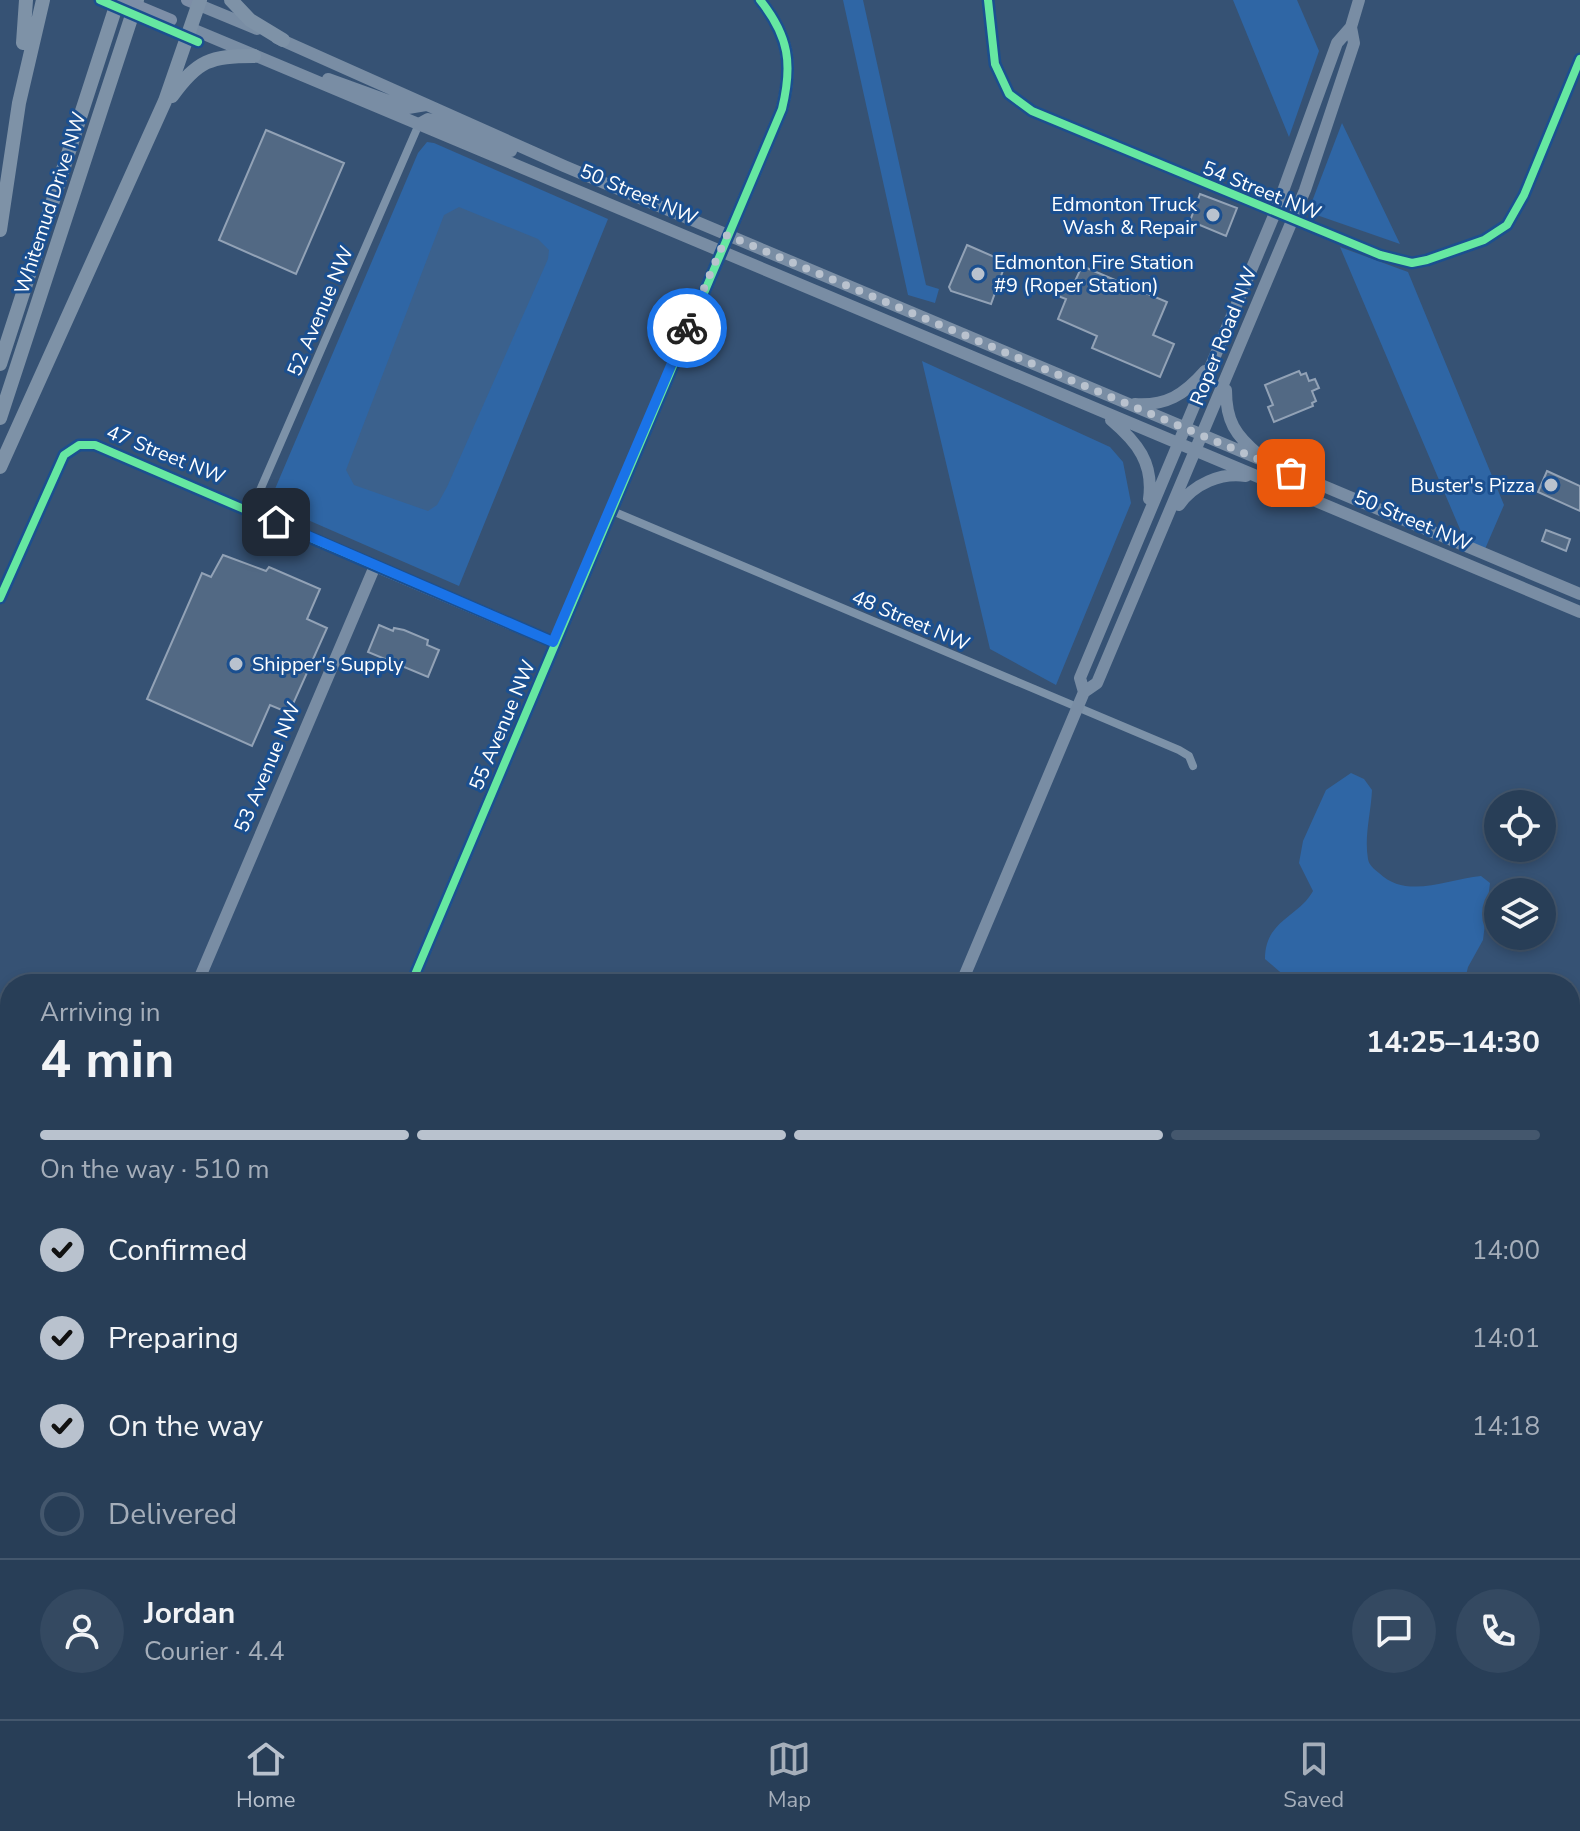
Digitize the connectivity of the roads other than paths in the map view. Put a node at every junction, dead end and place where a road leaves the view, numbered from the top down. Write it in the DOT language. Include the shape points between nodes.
graph roads {
  1 [pos="26,0"];
  2 [pos="43,0"];
  3 [pos="120,0"];
  4 [pos="137,0"];
  5 [pos="231,0"];
  6 [pos="760,0"];
  7 [pos="988,0"];
  8 [pos="1359,0"];
  9 [pos="195,2"];
  10 [pos="1351,27"];
  11 [pos="192,29"];
  12 [pos="283,40"];
  13 [pos="254,56"];
  14 [pos="1580,59"];
  15 [pos="297,74"];
  16 [pos="19,103"];
  17 [pos="426,105"];
  18 [pos="158,116"];
  19 [pos="419,124"];
  20 [pos="564,166"];
  21 [pos="1275,213"];
  22 [pos="1293,220"];
  23 [pos="0,230"];
  24 [pos="727,235"];
  25 [pos="721,250"];
  26 [pos="1212,363"];
  27 [pos="0,364"];
  28 [pos="1226,381"];
  29 [pos="1124,403"];
  30 [pos="1100,410"];
  31 [pos="0,418"];
  32 [pos="1185,429"];
  33 [pos="1204,436"];
  34 [pos="1178,443"];
  35 [pos="1197,452"];
  36 [pos="1271,464"];
  37 [pos="0,467"];
  38 [pos="1263,478"];
  39 [pos="610,510"];
  40 [pos="251,511"];
  41 [pos="1147,515"];
  42 [pos="1167,520"];
  43 [pos="375,566"];
  44 [pos="1580,594"];
  45 [pos="0,598"];
  46 [pos="1580,612"];
  47 [pos="553,642"];
  48 [pos="1084,692"];
  49 [pos="1078,707"];
  50 [pos="1193,766"];
  51 [pos="201,974"];
  52 [pos="415,974"];
  53 [pos="965,974"];
  1 -- 16 [label="highway"];
  2 -- 16 [label="highway"];
  3 -- 11 [label="main road, 50 Street NW, bridge"];
  3 -- 27 [label="highway, Whitemud Drive NW"];
  4 -- 31 [label="highway, Whitemud Drive NW"];
  5 -- 12 [label="highway" via="250,20"];
  6 -- 24 [label="main road, 55 Avenue NW" via="783,33 788,68 782,109"];
  7 -- 21 [label="street, 54 Street NW" via="995,64 1009,94 1032,111"];
  8 -- 10 [label="main road, Roper Road NW"];
  9 -- 11 [label="highway"];
  9 -- 12 [label="main road, 50 Street NW"];
  10 -- 21 [label="main road, Roper Road NW" via="1337,43"];
  10 -- 22 [label="main road, Roper Road NW" via="1354,43"];
  11 -- 13 [label="main road, 50 Street NW"];
  11 -- 18 [label="highway"];
  12 -- 17 [label="main road, 50 Street NW"];
  13 -- 15 [label="main road, 50 Street NW"];
  13 -- 18 [label="highway" via="214,57 201,63"];
  14 -- 22 [label="street, 54 Street NW" via="1524,195 1507,225 1484,240 1412,263"];
  15 -- 17 [label="main road" via="332,80 408,108"];
  15 -- 19 [label="main road, 50 Street NW"];
  16 -- 23 [label="highway"];
  17 -- 20 [label="main road, 50 Street NW"];
  18 -- 37 [label="highway"];
  19 -- 20 [label="main road" via="437,121"];
  19 -- 25 [label="main road, 50 Street NW"];
  19 -- 40 [label="street, 52 Avenue NW"];
  20 -- 24 [label="main road, 50 Street NW"];
  21 -- 22 [label="street, 54 Street NW"];
  21 -- 26 [label="main road, Roper Road NW"];
  22 -- 28 [label="main road, Roper Road NW"];
  24 -- 25 [label="main road, 55 Avenue NW"];
  24 -- 29 [label="main road, 50 Street NW"];
  25 -- 30 [label="main road, 50 Street NW"];
  25 -- 39 [label="main road, 55 Avenue NW"];
  26 -- 29 [label="main road" via="1168,401"];
  26 -- 32 [label="main road, Roper Road NW"];
  28 -- 33 [label="main road, Roper Road NW"];
  28 -- 36 [label="main road" via="1230,424"];
  29 -- 32 [label="main road, 50 Street NW"];
  30 -- 34 [label="main road, 50 Street NW"];
  30 -- 41 [label="main road" via="1131,436 1145,458 1151,477"];
  32 -- 33 [label="main road, 50 Street NW"];
  32 -- 34 [label="main road, Roper Road NW"];
  33 -- 35 [label="main road, Roper Road NW"];
  33 -- 36 [label="main road, 50 Street NW"];
  34 -- 35 [label="main road, 50 Street NW"];
  34 -- 41 [label="main road, Roper Road NW"];
  35 -- 38 [label="main road, 50 Street NW"];
  35 -- 42 [label="main road, Roper Road NW"];
  36 -- 44 [label="main road, 50 Street NW"];
  38 -- 42 [label="main road" via="1225,475 1211,480 1187,494"];
  38 -- 46 [label="main road, 50 Street NW"];
  39 -- 47 [label="main road, 55 Avenue NW"];
  39 -- 49 [label="street, 48 Street NW"];
  40 -- 43 [label="street, 47 Street NW"];
  40 -- 45 [label="street, 47 Street NW" via="95,445 79,445 54,474"];
  41 -- 48 [label="main road, Roper Road NW" via="1080,678"];
  42 -- 48 [label="main road, Roper Road NW" via="1097,683"];
  43 -- 47 [label="main road, 47 Street NW"];
  43 -- 51 [label="main road, 53 Avenue NW"];
  47 -- 52 [label="main road, 55 Avenue NW"];
  48 -- 49 [label="main road, Roper Road NW"];
  49 -- 50 [label="street, 48 Street NW" via="1179,750"];
  49 -- 53 [label="main road, Roper Road NW"];
}
